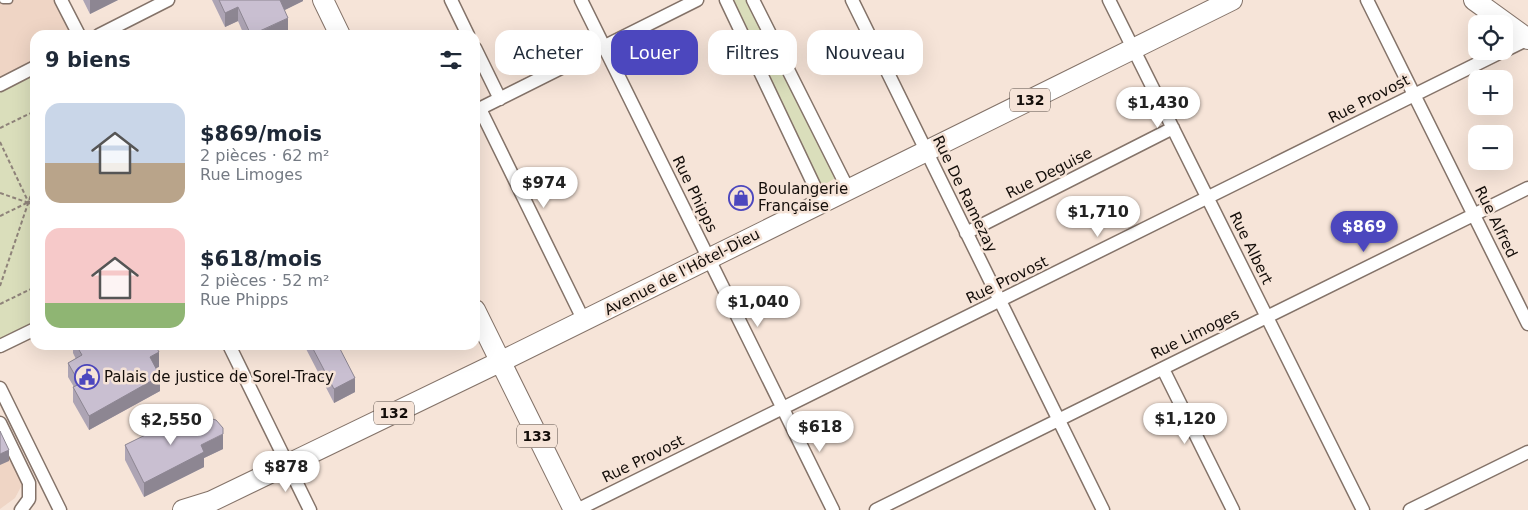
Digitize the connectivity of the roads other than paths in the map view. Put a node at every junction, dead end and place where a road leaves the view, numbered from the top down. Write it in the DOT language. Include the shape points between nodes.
graph roads {
  1 [pos="3,0"];
  2 [pos="9,0"];
  3 [pos="61,0"];
  4 [pos="168,0"];
  5 [pos="323,0"];
  6 [pos="451,0"];
  7 [pos="581,0"];
  8 [pos="697,0"];
  9 [pos="726,0"];
  10 [pos="753,0"];
  11 [pos="852,0"];
  12 [pos="1109,0"];
  13 [pos="1232,0"];
  14 [pos="1367,0"];
  15 [pos="1474,0"];
  16 [pos="148,4"];
  17 [pos="76,30"];
  18 [pos="107,30"];
  19 [pos="338,30"];
  20 [pos="466,30"];
  21 [pos="1528,39"];
  22 [pos="1513,46"];
  23 [pos="604,47"];
  24 [pos="1133,48"];
  25 [pos="480,58"];
  26 [pos="1485,60"];
  27 [pos="30,70"];
  28 [pos="0,85"];
  29 [pos="1414,95"];
  30 [pos="500,99"];
  31 [pos="480,109"];
  32 [pos="480,114"];
  33 [pos="1173,128"];
  34 [pos="926,151"];
  35 [pos="1528,188"];
  36 [pos="848,189"];
  37 [pos="1208,198"];
  38 [pos="822,202"];
  39 [pos="1474,215"];
  40 [pos="966,233"];
  41 [pos="708,259"];
  42 [pos="1000,302"];
  43 [pos="1267,317"];
  44 [pos="480,320"];
  45 [pos="584,321"];
  46 [pos="1528,324"];
  47 [pos="30,331"];
  48 [pos="0,346"];
  49 [pos="231,350"];
  50 [pos="501,362"];
  51 [pos="1162,369"];
  52 [pos="0,388"];
  53 [pos="782,408"];
  54 [pos="1058,421"];
  55 [pos="0,423"];
  56 [pos="1528,452"];
  57 [pos="287,465"];
  58 [pos="188,509"];
  59 [pos="21,510"];
  60 [pos="60,510"];
  61 [pos="310,510"];
  62 [pos="576,510"];
  63 [pos="833,510"];
  64 [pos="876,510"];
  65 [pos="1103,510"];
  66 [pos="1233,510"];
  67 [pos="1363,510"];
  68 [pos="1410,510"];
  1 -- 2 [label="lane"];
  3 -- 17 [label="street"];
  4 -- 16 [label="street"];
  5 -- 19 [label="main road"];
  6 -- 20 [label="street"];
  7 -- 23 [label="street, Rue Phipps"];
  8 -- 23 [label="street"];
  9 -- 38 [label="street"];
  10 -- 36 [label="street"];
  11 -- 34 [label="street, Rue De Ramezay"];
  12 -- 24 [label="street, Rue Albert"];
  13 -- 24 [label="main road, Avenue de l'Hôtel-Dieu / 132"];
  14 -- 29 [label="street, Rue Alfred"];
  15 -- 21 [label="main road"];
  16 -- 18 [label="street"];
  21 -- 22 [label="street, Rue Provost"];
  23 -- 30 [label="street"];
  23 -- 41 [label="street, Rue Phipps"];
  24 -- 33 [label="street, Rue Albert"];
  24 -- 34 [label="main road, Avenue de l'Hôtel-Dieu / 132"];
  25 -- 30 [label="street"];
  26 -- 29 [label="street, Rue Provost"];
  27 -- 28 [label="street"];
  29 -- 37 [label="street, Rue Provost"];
  29 -- 39 [label="street, Rue Alfred"];
  30 -- 31 [label="street"];
  32 -- 45 [label="street"];
  33 -- 37 [label="street, Rue Albert"];
  33 -- 40 [label="street, Rue Deguise"];
  34 -- 36 [label="main road, Avenue de l'Hôtel-Dieu / 132"];
  34 -- 40 [label="street, Rue De Ramezay"];
  35 -- 39 [label="street, Rue Limoges"];
  36 -- 38 [label="main road, Avenue de l'Hôtel-Dieu / 132"];
  37 -- 42 [label="street, Rue Provost"];
  37 -- 43 [label="street, Rue Albert"];
  38 -- 41 [label="main road, Avenue de l'Hôtel-Dieu / 132"];
  39 -- 43 [label="street, Rue Limoges"];
  39 -- 46 [label="street, Rue Alfred"];
  40 -- 42 [label="street, Rue De Ramezay"];
  41 -- 45 [label="main road, Avenue de l'Hôtel-Dieu / 132"];
  41 -- 53 [label="street, Rue Phipps"];
  42 -- 53 [label="street, Rue Provost"];
  42 -- 54 [label="street, Rue De Ramezay"];
  43 -- 51 [label="street, Rue Limoges"];
  43 -- 67 [label="street, Rue Albert"];
  44 -- 50 [label="main road, 133"];
  45 -- 50 [label="main road, Avenue de l'Hôtel-Dieu / 132"];
  47 -- 48 [label="street"];
  49 -- 57 [label="street"];
  50 -- 57 [label="main road, Avenue de l'Hôtel-Dieu / 132"];
  50 -- 62 [label="main road, 133"];
  51 -- 54 [label="street, Rue Limoges"];
  51 -- 66 [label="street"];
  52 -- 60 [label="street"];
  53 -- 62 [label="street, Rue Provost"];
  53 -- 63 [label="street, Rue Phipps"];
  54 -- 64 [label="street, Rue Limoges"];
  54 -- 65 [label="street, Rue De Ramezay"];
  55 -- 59 [label="street" via="29,483 30,495"];
  56 -- 68 [label="street"];
  57 -- 58 [label="main road, Avenue de l'Hôtel-Dieu / 132"];
  57 -- 61 [label="street"];
}
